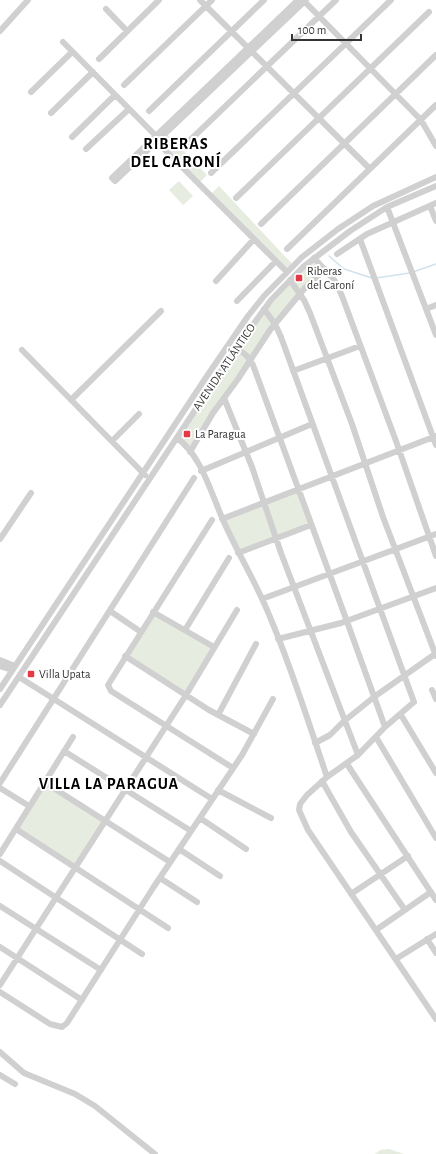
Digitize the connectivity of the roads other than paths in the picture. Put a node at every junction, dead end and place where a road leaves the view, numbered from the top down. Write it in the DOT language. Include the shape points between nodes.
graph roads {
  1 [pos="28,0"];
  2 [pos="148,0"];
  3 [pos="159,0"];
  4 [pos="200,0"];
  5 [pos="212,0"];
  6 [pos="264,0"];
  7 [pos="303,0"];
  8 [pos="336,0"];
  9 [pos="391,0"];
  10 [pos="154,6"];
  11 [pos="206,6"];
  12 [pos="106,9"];
  13 [pos="429,12"];
  14 [pos="319,16"];
  15 [pos="0,31"];
  16 [pos="127,31"];
  17 [pos="231,31"];
  18 [pos="63,42"];
  19 [pos="346,43"];
  20 [pos="250,50"];
  21 [pos="72,52"];
  22 [pos="436,55"];
  23 [pos="99,59"];
  24 [pos="266,67"];
  25 [pos="371,68"];
  26 [pos="93,72"];
  27 [pos="124,85"];
  28 [pos="31,92"];
  29 [pos="293,94"];
  30 [pos="396,94"];
  31 [pos="115,95"];
  32 [pos="436,105"];
  33 [pos="129,109"];
  34 [pos="149,111"];
  35 [pos="51,113"];
  36 [pos="318,119"];
  37 [pos="421,120"];
  38 [pos="72,137"];
  39 [pos="155,139"];
  40 [pos="344,144"];
  41 [pos="184,146"];
  42 [pos="436,146"];
  43 [pos="86,149"];
  44 [pos="370,169"];
  45 [pos="211,173"];
  46 [pos="436,177"];
  47 [pos="436,186"];
  48 [pos="236,198"];
  49 [pos="433,204"];
  50 [pos="387,208"];
  51 [pos="436,221"];
  52 [pos="394,222"];
  53 [pos="261,224"];
  54 [pos="360,239"];
  55 [pos="254,240"];
  56 [pos="287,249"];
  57 [pos="337,254"];
  58 [pos="314,258"];
  59 [pos="276,261"];
  60 [pos="325,269"];
  61 [pos="287,272"];
  62 [pos="290,280"];
  63 [pos="216,281"];
  64 [pos="300,294"];
  65 [pos="236,301"];
  66 [pos="436,305"];
  67 [pos="264,309"];
  68 [pos="426,309"];
  69 [pos="161,310"];
  70 [pos="275,324"];
  71 [pos="436,335"];
  72 [pos="360,346"];
  73 [pos="237,348"];
  74 [pos="22,350"];
  75 [pos="327,358"];
  76 [pos="250,360"];
  77 [pos="293,371"];
  78 [pos="224,398"];
  79 [pos="71,400"];
  80 [pos="139,414"];
  81 [pos="312,424"];
  82 [pos="279,437"];
  83 [pos="434,437"];
  84 [pos="177,438"];
  85 [pos="112,442"];
  86 [pos="436,445"];
  87 [pos="400,450"];
  88 [pos="245,451"];
  89 [pos="190,452"];
  90 [pos="365,463"];
  91 [pos="201,471"];
  92 [pos="143,473"];
  93 [pos="332,477"];
  94 [pos="194,478"];
  95 [pos="150,479"];
  96 [pos="298,490"];
  97 [pos="31,493"];
  98 [pos="265,503"];
  99 [pos="222,519"];
  100 [pos="212,520"];
  101 [pos="311,525"];
  102 [pos="436,534"];
  103 [pos="429,537"];
  104 [pos="276,538"];
  105 [pos="0,539"];
  106 [pos="396,550"];
  107 [pos="238,553"];
  108 [pos="436,556"];
  109 [pos="229,558"];
  110 [pos="362,562"];
  111 [pos="329,574"];
  112 [pos="295,586"];
  113 [pos="436,588"];
  114 [pos="414,596"];
  115 [pos="262,599"];
  116 [pos="380,608"];
  117 [pos="237,610"];
  118 [pos="110,612"];
  119 [pos="153,612"];
  120 [pos="347,620"];
  121 [pos="185,630"];
  122 [pos="312,630"];
  123 [pos="140,632"];
  124 [pos="278,639"];
  125 [pos="256,644"];
  126 [pos="214,646"];
  127 [pos="436,655"];
  128 [pos="125,656"];
  129 [pos="0,660"];
  130 [pos="0,666"];
  131 [pos="14,668"];
  132 [pos="405,675"];
  133 [pos="18,676"];
  134 [pos="0,689"];
  135 [pos="432,690"];
  136 [pos="186,695"];
  137 [pos="374,697"];
  138 [pos="54,699"];
  139 [pos="273,699"];
  140 [pos="436,699"];
  141 [pos="0,705"];
  142 [pos="218,715"];
  143 [pos="401,715"];
  144 [pos="346,720"];
  145 [pos="165,726"];
  146 [pos="385,727"];
  147 [pos="254,734"];
  148 [pos="73,737"];
  149 [pos="376,737"];
  150 [pos="315,743"];
  151 [pos="64,750"];
  152 [pos="358,755"];
  153 [pos="145,757"];
  154 [pos="347,764"];
  155 [pos="233,768"];
  156 [pos="436,773"];
  157 [pos="324,779"];
  158 [pos="44,782"];
  159 [pos="0,783"];
  160 [pos="0,788"];
  161 [pos="124,790"];
  162 [pos="218,790"];
  163 [pos="212,799"];
  164 [pos="29,806"];
  165 [pos="200,818"];
  166 [pos="271,818"];
  167 [pos="105,820"];
  168 [pos="16,829"];
  169 [pos="191,831"];
  170 [pos="436,838"];
  171 [pos="246,848"];
  172 [pos="179,849"];
  173 [pos="0,854"];
  174 [pos="408,856"];
  175 [pos="0,861"];
  176 [pos="170,862"];
  177 [pos="75,866"];
  178 [pos="379,875"];
  179 [pos="220,876"];
  180 [pos="160,878"];
  181 [pos="431,892"];
  182 [pos="351,894"];
  183 [pos="55,898"];
  184 [pos="436,900"];
  185 [pos="197,902"];
  186 [pos="0,906"];
  187 [pos="140,909"];
  188 [pos="405,910"];
  189 [pos="168,928"];
  190 [pos="35,929"];
  191 [pos="376,930"];
  192 [pos="436,934"];
  193 [pos="427,939"];
  194 [pos="120,940"];
  195 [pos="0,947"];
  196 [pos="142,954"];
  197 [pos="436,954"];
  198 [pos="17,958"];
  199 [pos="396,959"];
  200 [pos="101,970"];
  201 [pos="0,985"];
  202 [pos="0,992"];
  203 [pos="82,1000"];
  204 [pos="436,1019"];
  205 [pos="0,1052"];
  206 [pos="0,1075"];
  207 [pos="15,1084"];
  208 [pos="155,1154"];
  1 -- 15 [label="street"];
  2 -- 10 [label="street"];
  3 -- 10 [label="street"];
  4 -- 11 [label="street"];
  5 -- 11 [label="street"];
  6 -- 17 [label="street"];
  7 -- 14 [label="street"];
  7 -- 20 [label="street"];
  8 -- 14 [label="street"];
  9 -- 19 [label="street"];
  10 -- 16 [label="street"];
  11 -- 17 [label="street"];
  11 -- 27 [label="street"];
  12 -- 16 [label="street"];
  13 -- 25 [label="street"];
  14 -- 19 [label="street"];
  14 -- 24 [label="street"];
  16 -- 23 [label="street"];
  17 -- 20 [label="street"];
  17 -- 34 [label="street"];
  18 -- 21 [label="street"];
  19 -- 25 [label="street"];
  19 -- 29 [label="street"];
  20 -- 24 [label="street"];
  20 -- 39 [label="street"];
  21 -- 26 [label="street"];
  21 -- 28 [label="street"];
  22 -- 30 [label="street"];
  24 -- 29 [label="street"];
  24 -- 41 [label="street"];
  25 -- 30 [label="street"];
  25 -- 36 [label="street"];
  26 -- 31 [label="street"];
  26 -- 35 [label="street"];
  29 -- 36 [label="street"];
  29 -- 45 [label="street"];
  30 -- 37 [label="street"];
  30 -- 40 [label="street"];
  31 -- 33 [label="street"];
  31 -- 38 [label="street"];
  32 -- 37 [label="street"];
  33 -- 39 [label="street"];
  33 -- 43 [label="street"];
  36 -- 40 [label="street"];
  36 -- 48 [label="street"];
  37 -- 42 [label="street"];
  37 -- 44 [label="street"];
  39 -- 39 [label="street" via="112,178 115,180"];
  39 -- 55 [label="street"];
  40 -- 44 [label="street"];
  40 -- 53 [label="street"];
  44 -- 56 [label="street"];
  46 -- 61 [label="street, AVENIDA ATLÁNTICO" via="399,192 363,212 324,239"];
  47 -- 50 [label="street, AVENIDA ATLÁNTICO"];
  49 -- 51 [label="street"];
  49 -- 52 [label="street"];
  50 -- 52 [label="street"];
  50 -- 58 [label="street, AVENIDA ATLÁNTICO"];
  52 -- 54 [label="street"];
  52 -- 68 [label="street"];
  54 -- 57 [label="street"];
  54 -- 83 [label="street"];
  55 -- 59 [label="street"];
  55 -- 63 [label="street"];
  58 -- 60 [label="street"];
  58 -- 62 [label="street, AVENIDA ATLÁNTICO"];
  59 -- 61 [label="street"];
  59 -- 65 [label="street"];
  60 -- 64 [label="street"];
  60 -- 72 [label="street" via="338,287"];
  61 -- 92 [label="street, AVENIDA ATLÁNTICO" via="248,316"];
  62 -- 64 [label="street"];
  62 -- 67 [label="street, AVENIDA ATLÁNTICO"];
  64 -- 70 [label="street"];
  64 -- 75 [label="street"];
  66 -- 68 [label="street"];
  67 -- 70 [label="street"];
  67 -- 73 [label="street, AVENIDA ATLÁNTICO"];
  68 -- 71 [label="street"];
  69 -- 79 [label="street"];
  70 -- 76 [label="street"];
  70 -- 77 [label="street"];
  72 -- 75 [label="street"];
  72 -- 87 [label="street"];
  73 -- 76 [label="street"];
  73 -- 84 [label="street, AVENIDA ATLÁNTICO"];
  74 -- 79 [label="street"];
  75 -- 77 [label="street"];
  75 -- 90 [label="street"];
  76 -- 78 [label="street"];
  76 -- 82 [label="street"];
  77 -- 81 [label="street"];
  78 -- 88 [label="street"];
  78 -- 89 [label="street"];
  79 -- 85 [label="street"];
  80 -- 85 [label="street"];
  81 -- 82 [label="street"];
  81 -- 93 [label="street"];
  82 -- 88 [label="street"];
  82 -- 96 [label="street"];
  83 -- 86 [label="street"];
  83 -- 87 [label="street"];
  84 -- 89 [label="street"];
  84 -- 95 [label="street, AVENIDA ATLÁNTICO"];
  85 -- 92 [label="street"];
  87 -- 90 [label="street"];
  87 -- 103 [label="street"];
  88 -- 91 [label="street"];
  88 -- 98 [label="street"];
  89 -- 91 [label="street"];
  90 -- 93 [label="street"];
  90 -- 106 [label="street"];
  91 -- 99 [label="street"];
  92 -- 95 [label="street"];
  92 -- 131 [label="street, AVENIDA ATLÁNTICO"];
  93 -- 96 [label="street"];
  93 -- 110 [label="street"];
  94 -- 118 [label="street"];
  95 -- 133 [label="street, AVENIDA ATLÁNTICO"];
  96 -- 98 [label="street"];
  96 -- 101 [label="street"];
  97 -- 105 [label="street"];
  98 -- 99 [label="street"];
  98 -- 104 [label="street"];
  99 -- 107 [label="street"];
  100 -- 119 [label="street"];
  101 -- 104 [label="street"];
  101 -- 111 [label="street"];
  102 -- 103 [label="street"];
  103 -- 106 [label="street"];
  103 -- 108 [label="street"];
  104 -- 107 [label="street"];
  104 -- 112 [label="street"];
  106 -- 110 [label="street"];
  106 -- 114 [label="street"];
  107 -- 115 [label="street"];
  109 -- 121 [label="street"];
  110 -- 111 [label="street"];
  110 -- 116 [label="street"];
  111 -- 112 [label="street"];
  111 -- 120 [label="street"];
  112 -- 115 [label="street"];
  112 -- 122 [label="street"];
  113 -- 114 [label="street"];
  114 -- 116 [label="street"];
  114 -- 127 [label="street"];
  115 -- 124 [label="street"];
  116 -- 120 [label="street"];
  116 -- 132 [label="street"];
  117 -- 126 [label="street"];
  118 -- 123 [label="street"];
  118 -- 138 [label="street"];
  119 -- 121 [label="street"];
  119 -- 123 [label="street"];
  120 -- 122 [label="street"];
  120 -- 137 [label="street"];
  121 -- 126 [label="street"];
  122 -- 124 [label="street"];
  122 -- 144 [label="street"];
  123 -- 128 [label="street"];
  124 -- 150 [label="street"];
  125 -- 142 [label="street"];
  126 -- 136 [label="street"];
  127 -- 132 [label="street"];
  128 -- 136 [label="street"];
  128 -- 145 [label="street" via="109,681 110,688"];
  129 -- 131 [label="street"];
  130 -- 131 [label="street"];
  131 -- 134 [label="street, AVENIDA ATLÁNTICO"];
  132 -- 137 [label="street"];
  132 -- 143 [label="street" via="414,702"];
  133 -- 138 [label="street"];
  133 -- 141 [label="street, AVENIDA ATLÁNTICO"];
  135 -- 140 [label="street"];
  136 -- 142 [label="street"];
  136 -- 145 [label="street"];
  137 -- 144 [label="street"];
  137 -- 146 [label="street"];
  138 -- 153 [label="street"];
  138 -- 159 [label="street"];
  139 -- 147 [label="street"];
  142 -- 147 [label="street"];
  143 -- 146 [label="street"];
  143 -- 156 [label="street"];
  144 -- 150 [label="street" via="330,735"];
  144 -- 152 [label="street"];
  145 -- 153 [label="street"];
  145 -- 155 [label="street"];
  146 -- 149 [label="street"];
  147 -- 155 [label="street"];
  148 -- 151 [label="street"];
  149 -- 152 [label="street"];
  149 -- 170 [label="street"];
  150 -- 157 [label="street"];
  151 -- 158 [label="street"];
  151 -- 161 [label="street"];
  152 -- 154 [label="street"];
  153 -- 161 [label="street"];
  153 -- 163 [label="street"];
  154 -- 157 [label="street"];
  154 -- 174 [label="street"];
  155 -- 162 [label="street"];
  157 -- 178 [label="street" via="340,814"];
  157 -- 182 [label="street" via="300,804 300,813 308,830"];
  158 -- 164 [label="street"];
  158 -- 167 [label="street"];
  160 -- 164 [label="street"];
  161 -- 167 [label="street"];
  161 -- 169 [label="street"];
  162 -- 163 [label="street"];
  162 -- 166 [label="street"];
  163 -- 165 [label="street"];
  164 -- 168 [label="street"];
  165 -- 169 [label="street"];
  165 -- 171 [label="street"];
  167 -- 176 [label="street"];
  167 -- 177 [label="street"];
  168 -- 173 [label="street"];
  168 -- 177 [label="street"];
  169 -- 172 [label="street"];
  172 -- 176 [label="street"];
  172 -- 179 [label="street"];
  174 -- 178 [label="street"];
  174 -- 181 [label="street"];
  175 -- 183 [label="street"];
  176 -- 180 [label="street"];
  177 -- 183 [label="street"];
  177 -- 187 [label="street"];
  178 -- 182 [label="street"];
  178 -- 188 [label="street"];
  180 -- 185 [label="street"];
  180 -- 187 [label="street"];
  181 -- 184 [label="street"];
  181 -- 188 [label="street"];
  182 -- 191 [label="street"];
  183 -- 190 [label="street"];
  183 -- 194 [label="street"];
  186 -- 190 [label="street"];
  187 -- 189 [label="street"];
  187 -- 194 [label="street"];
  188 -- 191 [label="street"];
  190 -- 198 [label="street"];
  190 -- 200 [label="street"];
  191 -- 199 [label="street"];
  192 -- 193 [label="street"];
  193 -- 197 [label="street"];
  193 -- 199 [label="street"];
  194 -- 196 [label="street"];
  194 -- 200 [label="street"];
  195 -- 198 [label="street"];
  198 -- 201 [label="street"];
  198 -- 203 [label="street"];
  199 -- 204 [label="street"];
  200 -- 203 [label="street"];
  202 -- 203 [label="street" via="57,1026 67,1023"];
  205 -- 208 [label="street" via="24,1073 74,1094 95,1106"];
  206 -- 207 [label="street"];
}
